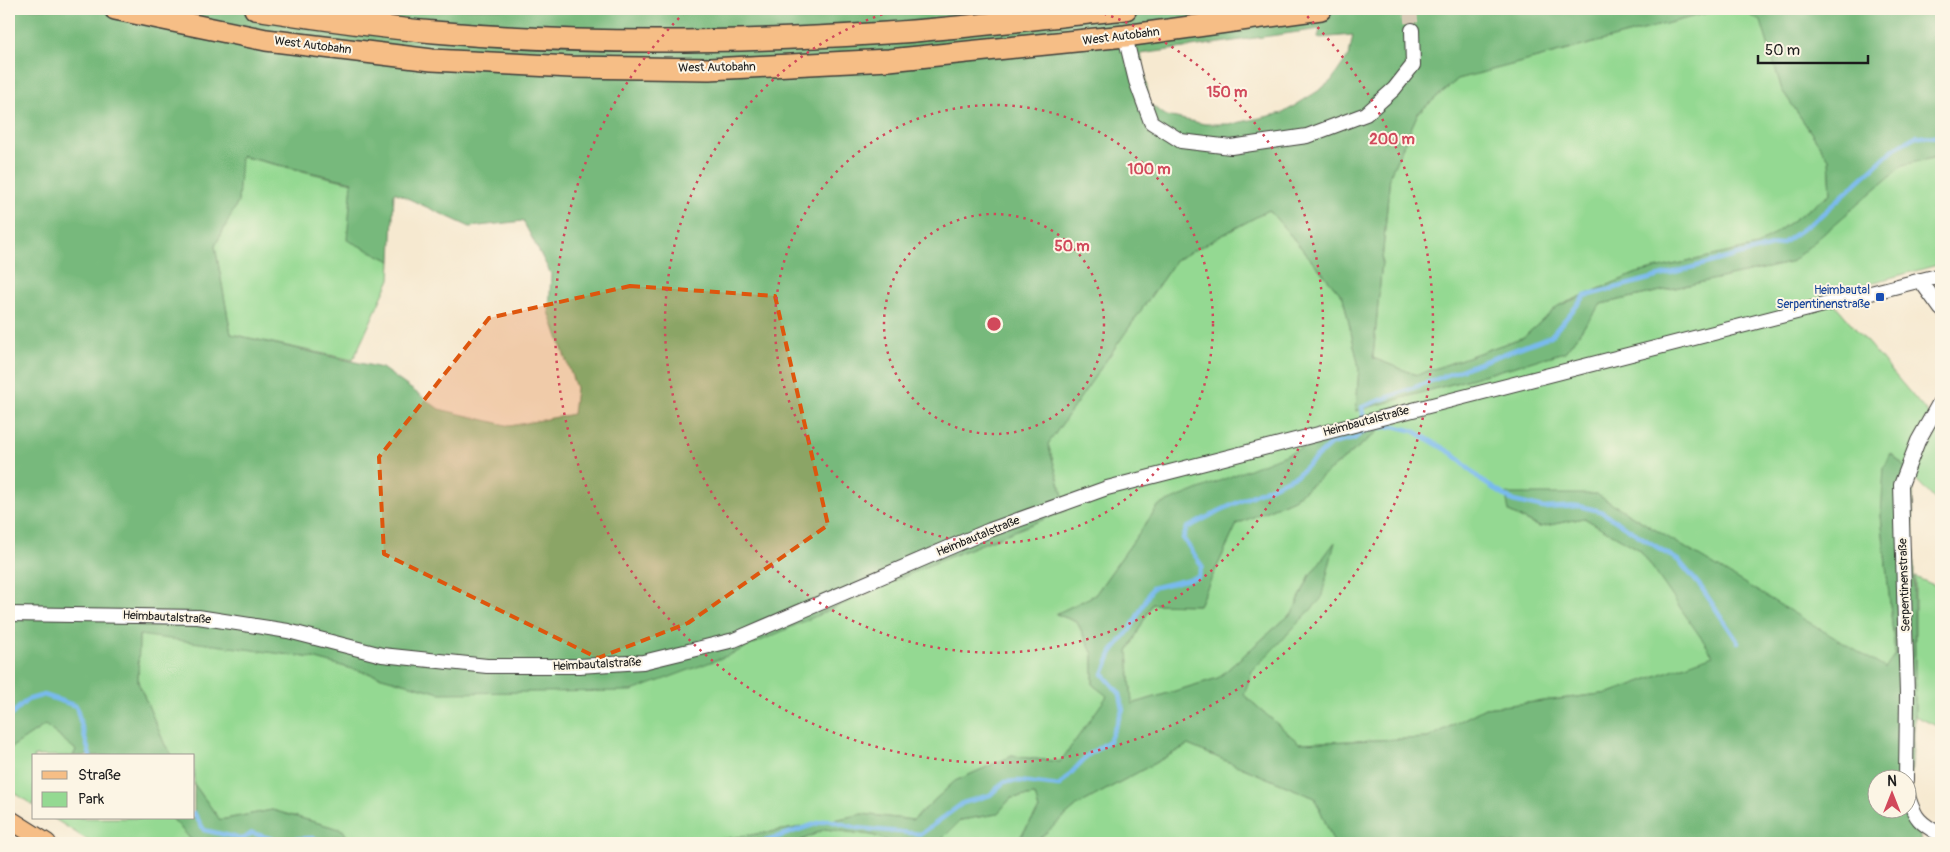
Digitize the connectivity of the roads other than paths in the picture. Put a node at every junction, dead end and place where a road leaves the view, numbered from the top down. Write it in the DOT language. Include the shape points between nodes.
graph roads {
  1 [pos="115,9"];
  2 [pos="255,9"];
  3 [pos="1126,9"];
  4 [pos="1321,9"];
  5 [pos="1412,30"];
  6 [pos="1125,36"];
  7 [pos="1941,275"];
  8 [pos="1920,280"];
  9 [pos="1941,309"];
  10 [pos="1941,400"];
  11 [pos="9,614"];
  12 [pos="1906,770"];
  13 [pos="1918,818"];
  14 [pos="9,819"];
  15 [pos="1941,835"];
  16 [pos="46,843"];
  1 -- 6 [label="highway, West Autobahn" via="266,40 432,60 572,67 709,68 889,60"];
  2 -- 3 [label="highway" via="434,32 580,40 713,40 887,33"];
  4 -- 6 [label="highway, West Autobahn"];
  5 -- 6 [label="street" via="1413,65 1394,89 1366,114 1307,136 1231,147 1182,141 1151,122"];
  7 -- 8 [label="street, Heimbautalstraße"];
  8 -- 9 [label="street"];
  8 -- 11 [label="street, Heimbautalstraße" via="1107,488 990,530 734,640 643,662 487,666 382,656 288,631 198,617"];
  10 -- 12 [label="street, Serpentinenstraße" via="1918,441 1902,485"];
  13 -- 15 [label="street"];
  14 -- 16 [label="main road"];
}
